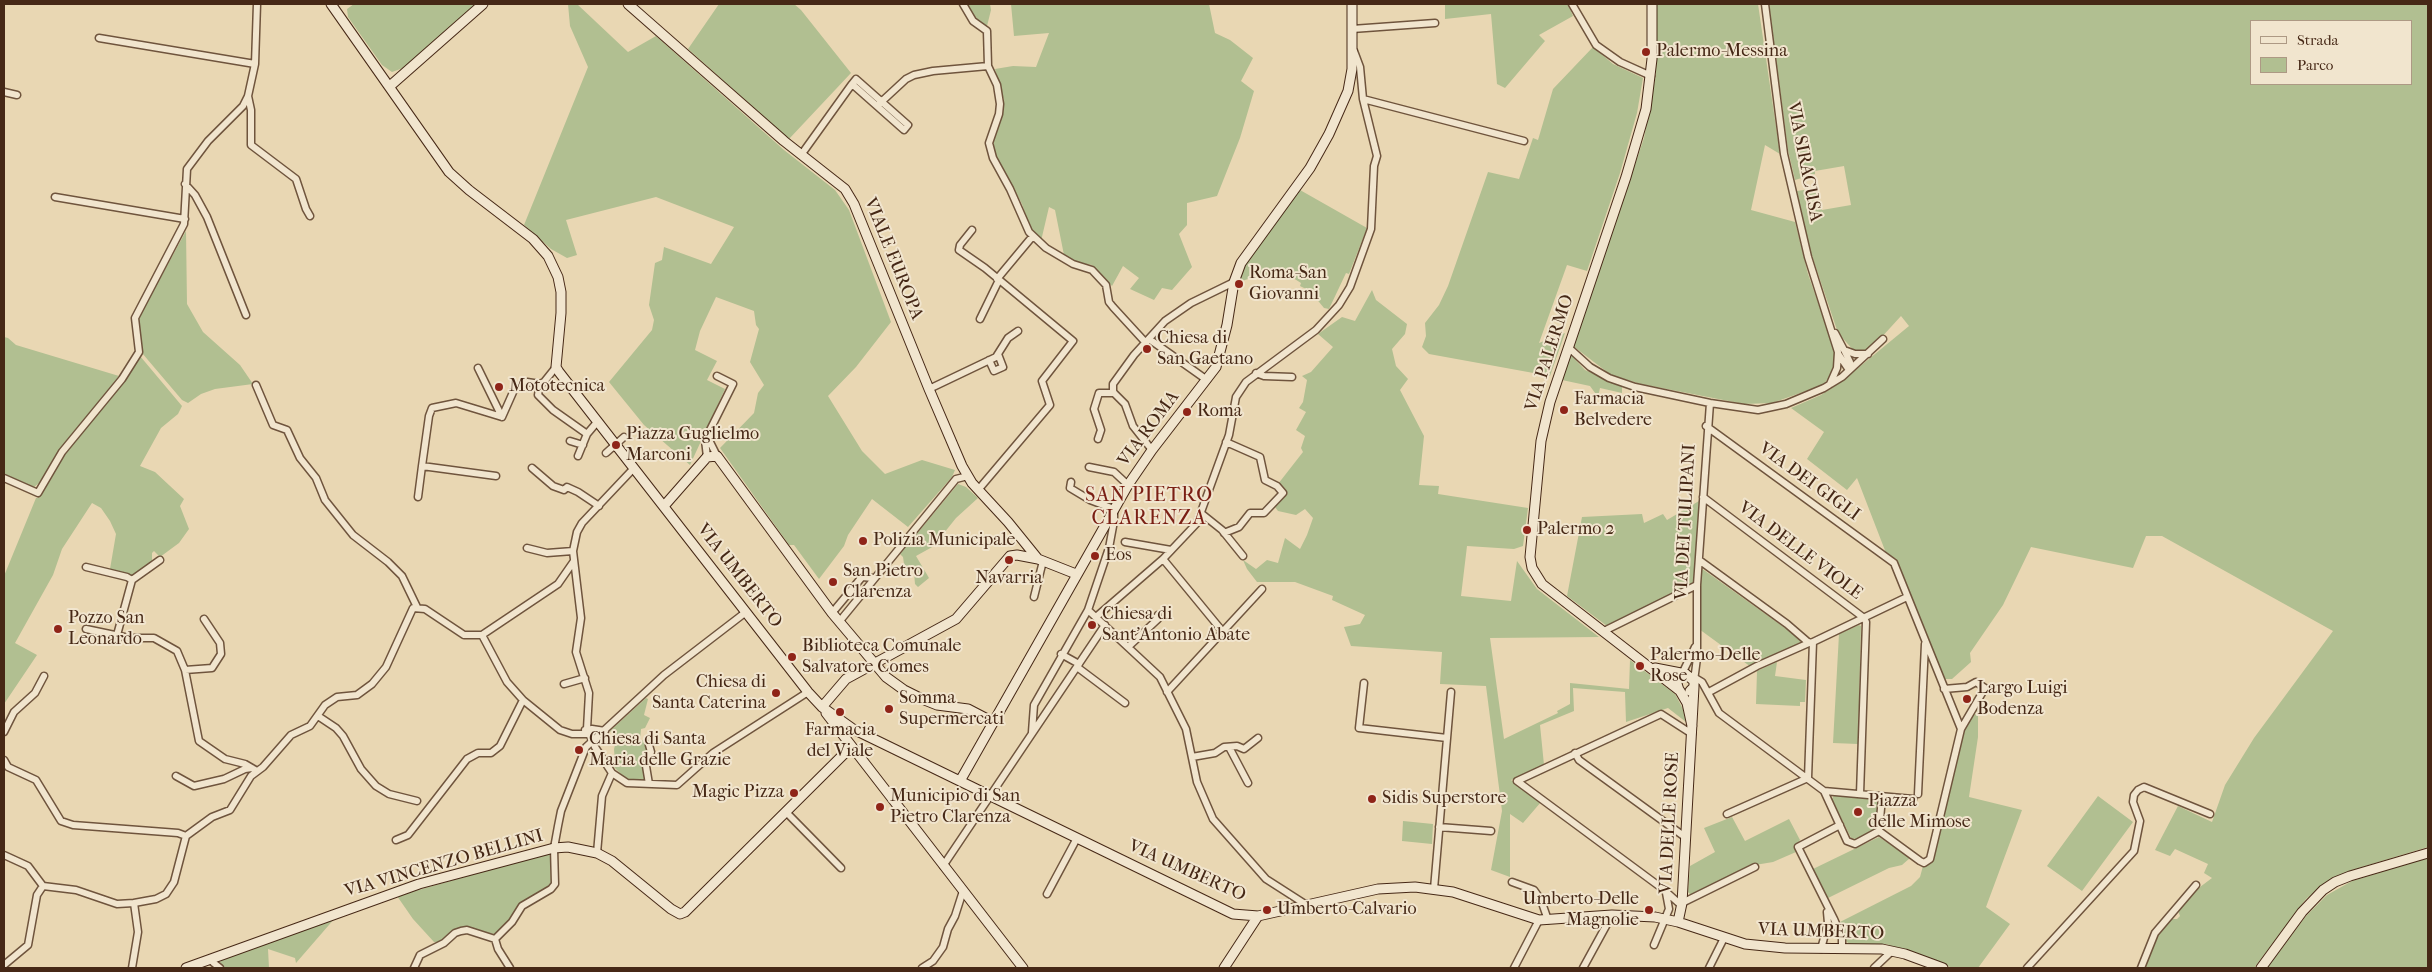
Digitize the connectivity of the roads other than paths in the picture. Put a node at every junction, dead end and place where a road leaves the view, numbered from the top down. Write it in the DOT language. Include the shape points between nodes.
graph roads {
  1 [pos="257,4"];
  2 [pos="331,4"];
  3 [pos="483,4"];
  4 [pos="628,4"];
  5 [pos="963,4"];
  6 [pos="1352,4"];
  7 [pos="1572,4"];
  8 [pos="1652,4"];
  9 [pos="1765,4"];
  10 [pos="1435,23"];
  11 [pos="1352,29"];
  12 [pos="99,38"];
  13 [pos="1353,50"];
  14 [pos="255,64"];
  15 [pos="988,66"];
  16 [pos="1651,76"];
  17 [pos="390,86"];
  18 [pos="4,92"];
  19 [pos="17,95"];
  20 [pos="248,96"];
  21 [pos="1363,99"];
  22 [pos="879,103"];
  23 [pos="1524,141"];
  24 [pos="801,155"];
  25 [pos="185,184"];
  26 [pos="55,197"];
  27 [pos="310,216"];
  28 [pos="185,219"];
  29 [pos="972,230"];
  30 [pos="1032,237"];
  31 [pos="998,279"];
  32 [pos="1234,282"];
  33 [pos="246,315"];
  34 [pos="980,319"];
  35 [pos="1018,331"];
  36 [pos="1883,339"];
  37 [pos="1148,341"];
  38 [pos="1568,347"];
  39 [pos="1841,351"];
  40 [pos="998,354"];
  41 [pos="1868,354"];
  42 [pos="989,360"];
  43 [pos="556,367"];
  44 [pos="478,368"];
  45 [pos="1849,370"];
  46 [pos="1256,373"];
  47 [pos="717,376"];
  48 [pos="1292,378"];
  49 [pos="1207,380"];
  50 [pos="540,384"];
  51 [pos="1830,384"];
  52 [pos="256,385"];
  53 [pos="929,389"];
  54 [pos="1114,393"];
  55 [pos="1710,403"];
  56 [pos="502,416"];
  57 [pos="598,421"];
  58 [pos="1706,426"];
  59 [pos="709,431"];
  60 [pos="587,434"];
  61 [pos="624,437"];
  62 [pos="1098,439"];
  63 [pos="570,441"];
  64 [pos="1226,442"];
  65 [pos="616,444"];
  66 [pos="583,445"];
  67 [pos="1152,450"];
  68 [pos="606,453"];
  69 [pos="578,456"];
  70 [pos="717,456"];
  71 [pos="707,457"];
  72 [pos="422,466"];
  73 [pos="1089,467"];
  74 [pos="532,468"];
  75 [pos="634,468"];
  76 [pos="496,476"];
  77 [pos="968,476"];
  78 [pos="4,478"];
  79 [pos="1072,482"];
  80 [pos="1128,485"];
  81 [pos="978,490"];
  82 [pos="1704,497"];
  83 [pos="418,498"];
  84 [pos="599,506"];
  85 [pos="664,506"];
  86 [pos="1114,508"];
  87 [pos="1202,514"];
  88 [pos="1224,533"];
  89 [pos="1125,542"];
  90 [pos="1024,543"];
  91 [pos="527,548"];
  92 [pos="1171,550"];
  93 [pos="572,551"];
  94 [pos="1010,556"];
  95 [pos="1243,556"];
  96 [pos="1163,559"];
  97 [pos="160,560"];
  98 [pos="1040,560"];
  99 [pos="1698,560"];
  100 [pos="574,561"];
  101 [pos="86,567"];
  102 [pos="1076,574"];
  103 [pos="874,577"];
  104 [pos="132,580"];
  105 [pos="1696,585"];
  106 [pos="1262,589"];
  107 [pos="1034,597"];
  108 [pos="1907,597"];
  109 [pos="417,607"];
  110 [pos="1088,610"];
  111 [pos="746,612"];
  112 [pos="832,613"];
  113 [pos="1158,615"];
  114 [pos="1096,617"];
  115 [pos="1864,618"];
  116 [pos="204,619"];
  117 [pos="839,622"];
  118 [pos="1105,625"];
  119 [pos="86,629"];
  120 [pos="1604,631"];
  121 [pos="1224,632"];
  122 [pos="117,635"];
  123 [pos="482,635"];
  124 [pos="1811,643"];
  125 [pos="1925,643"];
  126 [pos="1696,644"];
  127 [pos="1128,646"];
  128 [pos="1061,654"];
  129 [pos="1933,662"];
  130 [pos="874,664"];
  131 [pos="1648,664"];
  132 [pos="1923,664"];
  133 [pos="1078,665"];
  134 [pos="185,670"];
  135 [pos="44,676"];
  136 [pos="585,678"];
  137 [pos="1691,679"];
  138 [pos="1364,683"];
  139 [pos="564,684"];
  140 [pos="1944,689"];
  141 [pos="1680,690"];
  142 [pos="808,692"];
  143 [pos="1167,692"];
  144 [pos="1451,692"];
  145 [pos="1709,692"];
  146 [pos="522,700"];
  147 [pos="1125,703"];
  148 [pos="822,707"];
  149 [pos="318,716"];
  150 [pos="993,722"];
  151 [pos="587,729"];
  152 [pos="852,729"];
  153 [pos="1961,729"];
  154 [pos="1692,730"];
  155 [pos="605,731"];
  156 [pos="4,732"];
  157 [pos="1032,732"];
  158 [pos="843,736"];
  159 [pos="1258,738"];
  160 [pos="1447,738"];
  161 [pos="650,745"];
  162 [pos="591,746"];
  163 [pos="851,746"];
  164 [pos="1229,747"];
  165 [pos="1575,753"];
  166 [pos="844,754"];
  167 [pos="1192,757"];
  168 [pos="4,760"];
  169 [pos="865,764"];
  170 [pos="255,770"];
  171 [pos="612,773"];
  172 [pos="176,776"];
  173 [pos="1808,778"];
  174 [pos="960,782"];
  175 [pos="1248,783"];
  176 [pos="649,784"];
  177 [pos="1823,790"];
  178 [pos="1860,792"];
  179 [pos="1918,794"];
  180 [pos="990,796"];
  181 [pos="1884,797"];
  182 [pos="1913,799"];
  183 [pos="417,801"];
  184 [pos="786,812"];
  185 [pos="1727,814"];
  186 [pos="2210,814"];
  187 [pos="1838,826"];
  188 [pos="1439,827"];
  189 [pos="1491,831"];
  190 [pos="1881,833"];
  191 [pos="186,836"];
  192 [pos="1685,837"];
  193 [pos="1077,838"];
  194 [pos="396,840"];
  195 [pos="554,848"];
  196 [pos="597,853"];
  197 [pos="2428,853"];
  198 [pos="4,855"];
  199 [pos="943,866"];
  200 [pos="1755,867"];
  201 [pos="840,868"];
  202 [pos="1512,882"];
  203 [pos="2196,885"];
  204 [pos="43,886"];
  205 [pos="1434,889"];
  206 [pos="1666,891"];
  207 [pos="963,892"];
  208 [pos="1287,893"];
  209 [pos="1047,894"];
  210 [pos="134,903"];
  211 [pos="1305,904"];
  212 [pos="1682,904"];
  213 [pos="1826,906"];
  214 [pos="1288,908"];
  215 [pos="1612,915"];
  216 [pos="1258,916"];
  217 [pos="1667,919"];
  218 [pos="1544,920"];
  219 [pos="1678,922"];
  220 [pos="495,938"];
  221 [pos="1724,938"];
  222 [pos="1654,945"];
  223 [pos="1842,948"];
  224 [pos="1821,949"];
  225 [pos="1882,949"];
  226 [pos="1892,951"];
  227 [pos="210,960"];
  228 [pos="4,965"];
  229 [pos="132,968"];
  230 [pos="186,968"];
  231 [pos="220,968"];
  232 [pos="414,968"];
  233 [pos="510,968"];
  234 [pos="922,968"];
  235 [pos="1023,968"];
  236 [pos="1224,968"];
  237 [pos="1514,968"];
  238 [pos="1583,968"];
  239 [pos="1711,968"];
  240 [pos="1874,968"];
  241 [pos="1943,968"];
  242 [pos="2027,968"];
  243 [pos="2141,968"];
  244 [pos="2261,968"];
  1 -- 14 [label="street"];
  2 -- 17 [label="street"];
  3 -- 17 [label="street"];
  4 -- 24 [label="street, VIALE EUROPA"];
  5 -- 15 [label="street" via="973,21 987,31"];
  6 -- 11 [label="street, VIA ROMA"];
  7 -- 16 [label="street" via="1596,45 1620,62"];
  8 -- 16 [label="street, VIA PALERMO"];
  9 -- 39 [label="street, VIA SIRACUSA" via="1784,154 1808,257"];
  10 -- 11 [label="street"];
  11 -- 13 [label="street, VIA ROMA"];
  12 -- 14 [label="street"];
  13 -- 21 [label="street" via="1360,66"];
  13 -- 32 [label="street, VIA ROMA" via="1348,92 1329,134 1300,184 1241,263"];
  14 -- 20 [label="street"];
  15 -- 22 [label="street" via="921,72 906,79"];
  15 -- 30 [label="street" via="997,85 1000,104 989,143 993,158"];
  16 -- 38 [label="street, VIA PALERMO" via="1635,150"];
  17 -- 43 [label="street" via="449,172 533,239 554,267 561,292 562,313"];
  18 -- 19 [label="street"];
  20 -- 25 [label="street" via="243,106 194,158 187,169"];
  20 -- 27 [label="street" via="251,145 296,179"];
  21 -- 23 [label="street"];
  21 -- 46 [label="street" via="1377,156 1371,229 1350,287 1316,330"];
  22 -- 22 [label="street" via="908,125 904,130"];
  22 -- 24 [label="street" via="856,79"];
  24 -- 53 [label="street, VIALE EUROPA" via="845,189 854,204"];
  25 -- 28 [label="street"];
  25 -- 33 [label="street" via="207,217"];
  26 -- 28 [label="street"];
  28 -- 78 [label="street" via="160,274 136,312 139,352 122,379 62,452 38,493"];
  29 -- 31 [label="street" via="960,245 960,250"];
  30 -- 31 [label="street"];
  30 -- 37 [label="street" via="1073,264 1092,270 1106,285 1109,302"];
  31 -- 34 [label="street"];
  31 -- 81 [label="street" via="1073,340 1042,381 1050,405"];
  32 -- 37 [label="street" via="1191,303 1165,321"];
  32 -- 49 [label="street, VIA ROMA" via="1219,358"];
  35 -- 40 [label="street" via="1008,338"];
  36 -- 41 [label="street"];
  37 -- 49 [label="street"];
  37 -- 54 [label="street" via="1116,381 1112,388"];
  38 -- 55 [label="street" via="1590,367 1610,378"];
  38 -- 120 [label="street, VIA PALERMO" via="1544,424 1530,557 1532,568 1542,584"];
  39 -- 41 [label="street"];
  39 -- 45 [label="street, VIA SIRACUSA" via="1850,362"];
  39 -- 51 [label="street"];
  40 -- 42 [label="street"];
  40 -- 42 [label="street" via="1003,367 994,371"];
  41 -- 45 [label="street"];
  42 -- 53 [label="street"];
  43 -- 50 [label="street"];
  43 -- 57 [label="street, VIA UMBERTO"];
  44 -- 56 [label="street"];
  45 -- 51 [label="street"];
  46 -- 48 [label="street"];
  46 -- 64 [label="street" via="1236,397"];
  47 -- 59 [label="street" via="733,384"];
  49 -- 67 [label="street, VIA ROMA"];
  50 -- 56 [label="street" via="527,382 514,390"];
  50 -- 60 [label="street" via="538,395"];
  51 -- 55 [label="street" via="1810,395 1772,408 1747,409"];
  52 -- 109 [label="street" via="273,425 287,430 300,458 316,478 325,500 353,535 402,576"];
  53 -- 77 [label="street, VIALE EUROPA"];
  54 -- 62 [label="street" via="1099,393 1094,409 1100,430"];
  54 -- 67 [label="street" via="1125,404 1136,431"];
  55 -- 58 [label="street, VIA DEI TULIPANI"];
  56 -- 72 [label="street" via="456,403 432,408"];
  57 -- 60 [label="street"];
  57 -- 65 [label="street, VIA UMBERTO"];
  58 -- 82 [label="street, VIA DEI TULIPANI"];
  58 -- 108 [label="street, VIA DEI GIGLI" via="1894,563"];
  59 -- 70 [label="street"];
  59 -- 71 [label="street" via="705,440"];
  60 -- 66 [label="street"];
  61 -- 65 [label="street"];
  63 -- 66 [label="street"];
  64 -- 87 [label="street"];
  64 -- 88 [label="street" via="1260,457 1265,480 1284,493 1264,513 1250,514 1239,527"];
  65 -- 68 [label="street"];
  65 -- 75 [label="street, VIA UMBERTO"];
  66 -- 69 [label="street"];
  67 -- 80 [label="street, VIA ROMA"];
  70 -- 71 [label="street"];
  70 -- 112 [label="street"];
  71 -- 85 [label="street"];
  72 -- 76 [label="street"];
  72 -- 83 [label="street"];
  73 -- 80 [label="street" via="1114,472"];
  74 -- 84 [label="street" via="553,486 564,490 567,487"];
  75 -- 84 [label="street"];
  75 -- 85 [label="street, VIA UMBERTO"];
  77 -- 81 [label="street, VIALE EUROPA"];
  77 -- 103 [label="street" via="956,479"];
  79 -- 86 [label="street" via="1070,488 1090,500"];
  80 -- 86 [label="street, VIA ROMA"];
  81 -- 90 [label="street, VIALE EUROPA"];
  82 -- 99 [label="street, VIA DEI TULIPANI"];
  82 -- 115 [label="street, VIA DELLE VIOLE"];
  84 -- 93 [label="street" via="577,532"];
  85 -- 111 [label="street, VIA UMBERTO"];
  86 -- 102 [label="street, VIA ROMA"];
  86 -- 110 [label="street" via="1109,548"];
  87 -- 88 [label="street"];
  87 -- 92 [label="street"];
  88 -- 95 [label="street"];
  89 -- 92 [label="street"];
  90 -- 94 [label="street"];
  90 -- 98 [label="street, VIALE EUROPA"];
  91 -- 93 [label="street" via="547,553"];
  92 -- 96 [label="street"];
  93 -- 100 [label="street"];
  94 -- 98 [label="street"];
  94 -- 130 [label="street" via="956,618"];
  96 -- 114 [label="street"];
  96 -- 121 [label="street"];
  97 -- 104 [label="street"];
  98 -- 102 [label="street"];
  98 -- 107 [label="street"];
  99 -- 105 [label="street, VIA DEI TULIPANI"];
  99 -- 124 [label="street"];
  100 -- 123 [label="street" via="558,584"];
  100 -- 136 [label="street" via="581,618 576,652"];
  101 -- 104 [label="street"];
  102 -- 150 [label="street, VIA ROMA"];
  103 -- 112 [label="street" via="862,577"];
  103 -- 117 [label="street"];
  104 -- 122 [label="street"];
  105 -- 120 [label="street"];
  105 -- 126 [label="street, VIA DEI TULIPANI"];
  106 -- 121 [label="street"];
  108 -- 115 [label="street, VIA DELLE VIOLE"];
  108 -- 125 [label="street"];
  109 -- 123 [label="street" via="464,635"];
  109 -- 149 [label="street" via="410,612 386,666 372,684 357,695 337,697"];
  110 -- 114 [label="street"];
  110 -- 128 [label="street"];
  111 -- 142 [label="street, VIA UMBERTO"];
  111 -- 155 [label="street" via="664,675"];
  112 -- 117 [label="street"];
  113 -- 127 [label="street" via="1158,619"];
  114 -- 118 [label="street"];
  115 -- 124 [label="street"];
  115 -- 178 [label="street"];
  116 -- 134 [label="street" via="220,643 221,654 212,668"];
  117 -- 130 [label="street"];
  118 -- 127 [label="street"];
  118 -- 133 [label="street"];
  119 -- 122 [label="street"];
  120 -- 131 [label="street, VIA PALERMO"];
  121 -- 143 [label="street"];
  122 -- 134 [label="street" via="160,640 177,651"];
  123 -- 146 [label="street" via="507,682"];
  124 -- 145 [label="street" via="1757,666"];
  124 -- 173 [label="street"];
  125 -- 129 [label="street"];
  125 -- 132 [label="street"];
  126 -- 137 [label="street"];
  126 -- 137 [label="street, VIA DEI TULIPANI"];
  127 -- 143 [label="street" via="1160,677"];
  128 -- 133 [label="street"];
  128 -- 157 [label="street" via="1034,705"];
  129 -- 132 [label="street"];
  129 -- 140 [label="street"];
  130 -- 148 [label="street" via="846,679"];
  130 -- 150 [label="street" via="893,683 922,699 937,705 968,709"];
  131 -- 137 [label="street"];
  131 -- 141 [label="street"];
  132 -- 179 [label="street"];
  133 -- 147 [label="street"];
  133 -- 157 [label="street"];
  134 -- 170 [label="street" via="199,741 225,759"];
  135 -- 156 [label="street" via="35,693 14,712"];
  136 -- 139 [label="street"];
  136 -- 151 [label="street" via="590,693"];
  137 -- 141 [label="street" via="1677,684"];
  137 -- 141 [label="street" via="1687,693"];
  137 -- 145 [label="street"];
  137 -- 154 [label="street, VIA DELLE ROSE"];
  138 -- 160 [label="street" via="1359,728"];
  140 -- 153 [label="street"];
  140 -- 153 [label="street" via="1967,687 1976,682 1985,688"];
  141 -- 154 [label="street"];
  142 -- 148 [label="street, VIA UMBERTO"];
  142 -- 176 [label="street" via="713,753 677,785"];
  143 -- 167 [label="street" via="1186,729"];
  144 -- 160 [label="street"];
  145 -- 173 [label="street" via="1719,713"];
  146 -- 151 [label="street" via="560,730 580,734"];
  146 -- 194 [label="street" via="500,746 491,753 478,753 467,759 408,836"];
  148 -- 152 [label="street, VIA UMBERTO"];
  148 -- 158 [label="street"];
  149 -- 170 [label="street" via="306,729 291,735"];
  149 -- 183 [label="street" via="344,736 360,769 376,786 389,794"];
  150 -- 174 [label="street, VIA ROMA"];
  151 -- 155 [label="street"];
  151 -- 162 [label="street"];
  152 -- 158 [label="street"];
  152 -- 174 [label="street, VIA UMBERTO"];
  153 -- 190 [label="street" via="1930,859 1920,861"];
  154 -- 165 [label="street" via="1661,714"];
  154 -- 192 [label="street, VIA DELLE ROSE"];
  155 -- 162 [label="street"];
  157 -- 180 [label="street"];
  158 -- 163 [label="street"];
  159 -- 164 [label="street" via="1244,749"];
  160 -- 188 [label="street"];
  161 -- 176 [label="street" via="646,766"];
  162 -- 171 [label="street"];
  162 -- 195 [label="street" via="561,811"];
  163 -- 166 [label="street, VIA VINCENZO BELLINI"];
  163 -- 169 [label="street"];
  164 -- 167 [label="street"];
  164 -- 175 [label="street"];
  165 -- 192 [label="street" via="1579,760"];
  165 -- 206 [label="street" via="1517,781"];
  166 -- 169 [label="street"];
  166 -- 184 [label="street, VIA VINCENZO BELLINI"];
  167 -- 208 [label="street" via="1213,818 1266,879"];
  168 -- 191 [label="street" via="8,766 36,780 61,821 72,825"];
  169 -- 199 [label="street"];
  170 -- 172 [label="street" via="245,769 224,779 194,786"];
  170 -- 191 [label="street" via="230,810 212,817"];
  171 -- 176 [label="street" via="627,783"];
  171 -- 196 [label="street" via="602,796"];
  173 -- 177 [label="street"];
  173 -- 185 [label="street"];
  174 -- 180 [label="street, VIA UMBERTO"];
  177 -- 178 [label="street"];
  177 -- 187 [label="street"];
  178 -- 181 [label="street"];
  180 -- 193 [label="street, VIA UMBERTO"];
  180 -- 199 [label="street"];
  181 -- 182 [label="street"];
  181 -- 190 [label="street"];
  184 -- 196 [label="street, VIA VINCENZO BELLINI" via="690,910 680,914"];
  184 -- 201 [label="street"];
  186 -- 242 [label="street" via="2144,787 2138,790 2133,802 2140,821 2134,851"];
  187 -- 190 [label="street" via="1848,841 1855,844"];
  187 -- 213 [label="street" via="1798,847"];
  188 -- 189 [label="street"];
  188 -- 205 [label="street"];
  191 -- 210 [label="street" via="170,889 162,897"];
  192 -- 212 [label="street, VIA DELLE ROSE"];
  193 -- 209 [label="street"];
  193 -- 216 [label="street, VIA UMBERTO" via="1222,909 1244,916"];
  195 -- 196 [label="street, VIA VINCENZO BELLINI" via="586,849"];
  195 -- 220 [label="street" via="555,884 522,906 512,922"];
  195 -- 227 [label="street, VIA VINCENZO BELLINI" via="419,884"];
  197 -- 244 [label="street" via="2350,876 2323,890 2302,912"];
  198 -- 204 [label="street" via="28,866"];
  199 -- 207 [label="street"];
  200 -- 212 [label="street"];
  202 -- 218 [label="street" via="1534,890 1541,900"];
  203 -- 243 [label="street" via="2155,933"];
  204 -- 210 [label="street" via="76,890 117,904"];
  204 -- 228 [label="street" via="37,896 28,945"];
  205 -- 211 [label="street, VIA UMBERTO" via="1400,886"];
  205 -- 218 [label="street, VIA UMBERTO"];
  206 -- 212 [label="street"];
  206 -- 217 [label="street"];
  207 -- 234 [label="street" via="943,947"];
  207 -- 235 [label="street"];
  208 -- 211 [label="street"];
  208 -- 214 [label="street"];
  210 -- 229 [label="street" via="138,932"];
  211 -- 214 [label="street, VIA UMBERTO"];
  212 -- 219 [label="street, VIA DELLE ROSE"];
  213 -- 223 [label="street" via="1842,938"];
  213 -- 224 [label="street" via="1828,923"];
  214 -- 216 [label="street, VIA UMBERTO"];
  215 -- 217 [label="street, VIA UMBERTO"];
  215 -- 218 [label="street, VIA UMBERTO"];
  215 -- 238 [label="street"];
  216 -- 236 [label="street"];
  217 -- 219 [label="street, VIA UMBERTO"];
  217 -- 222 [label="street"];
  218 -- 237 [label="street"];
  219 -- 221 [label="street, VIA UMBERTO"];
  220 -- 232 [label="street" via="467,930 455,933 444,943 420,955"];
  220 -- 233 [label="street"];
  221 -- 224 [label="street, VIA UMBERTO" via="1767,948"];
  221 -- 239 [label="street"];
  223 -- 224 [label="street, VIA UMBERTO"];
  223 -- 225 [label="street, VIA UMBERTO"];
  225 -- 226 [label="street, VIA UMBERTO"];
  225 -- 240 [label="street"];
  226 -- 240 [label="street"];
  226 -- 241 [label="street, VIA UMBERTO"];
  227 -- 230 [label="street, VIA VINCENZO BELLINI"];
  227 -- 231 [label="street"];
}
